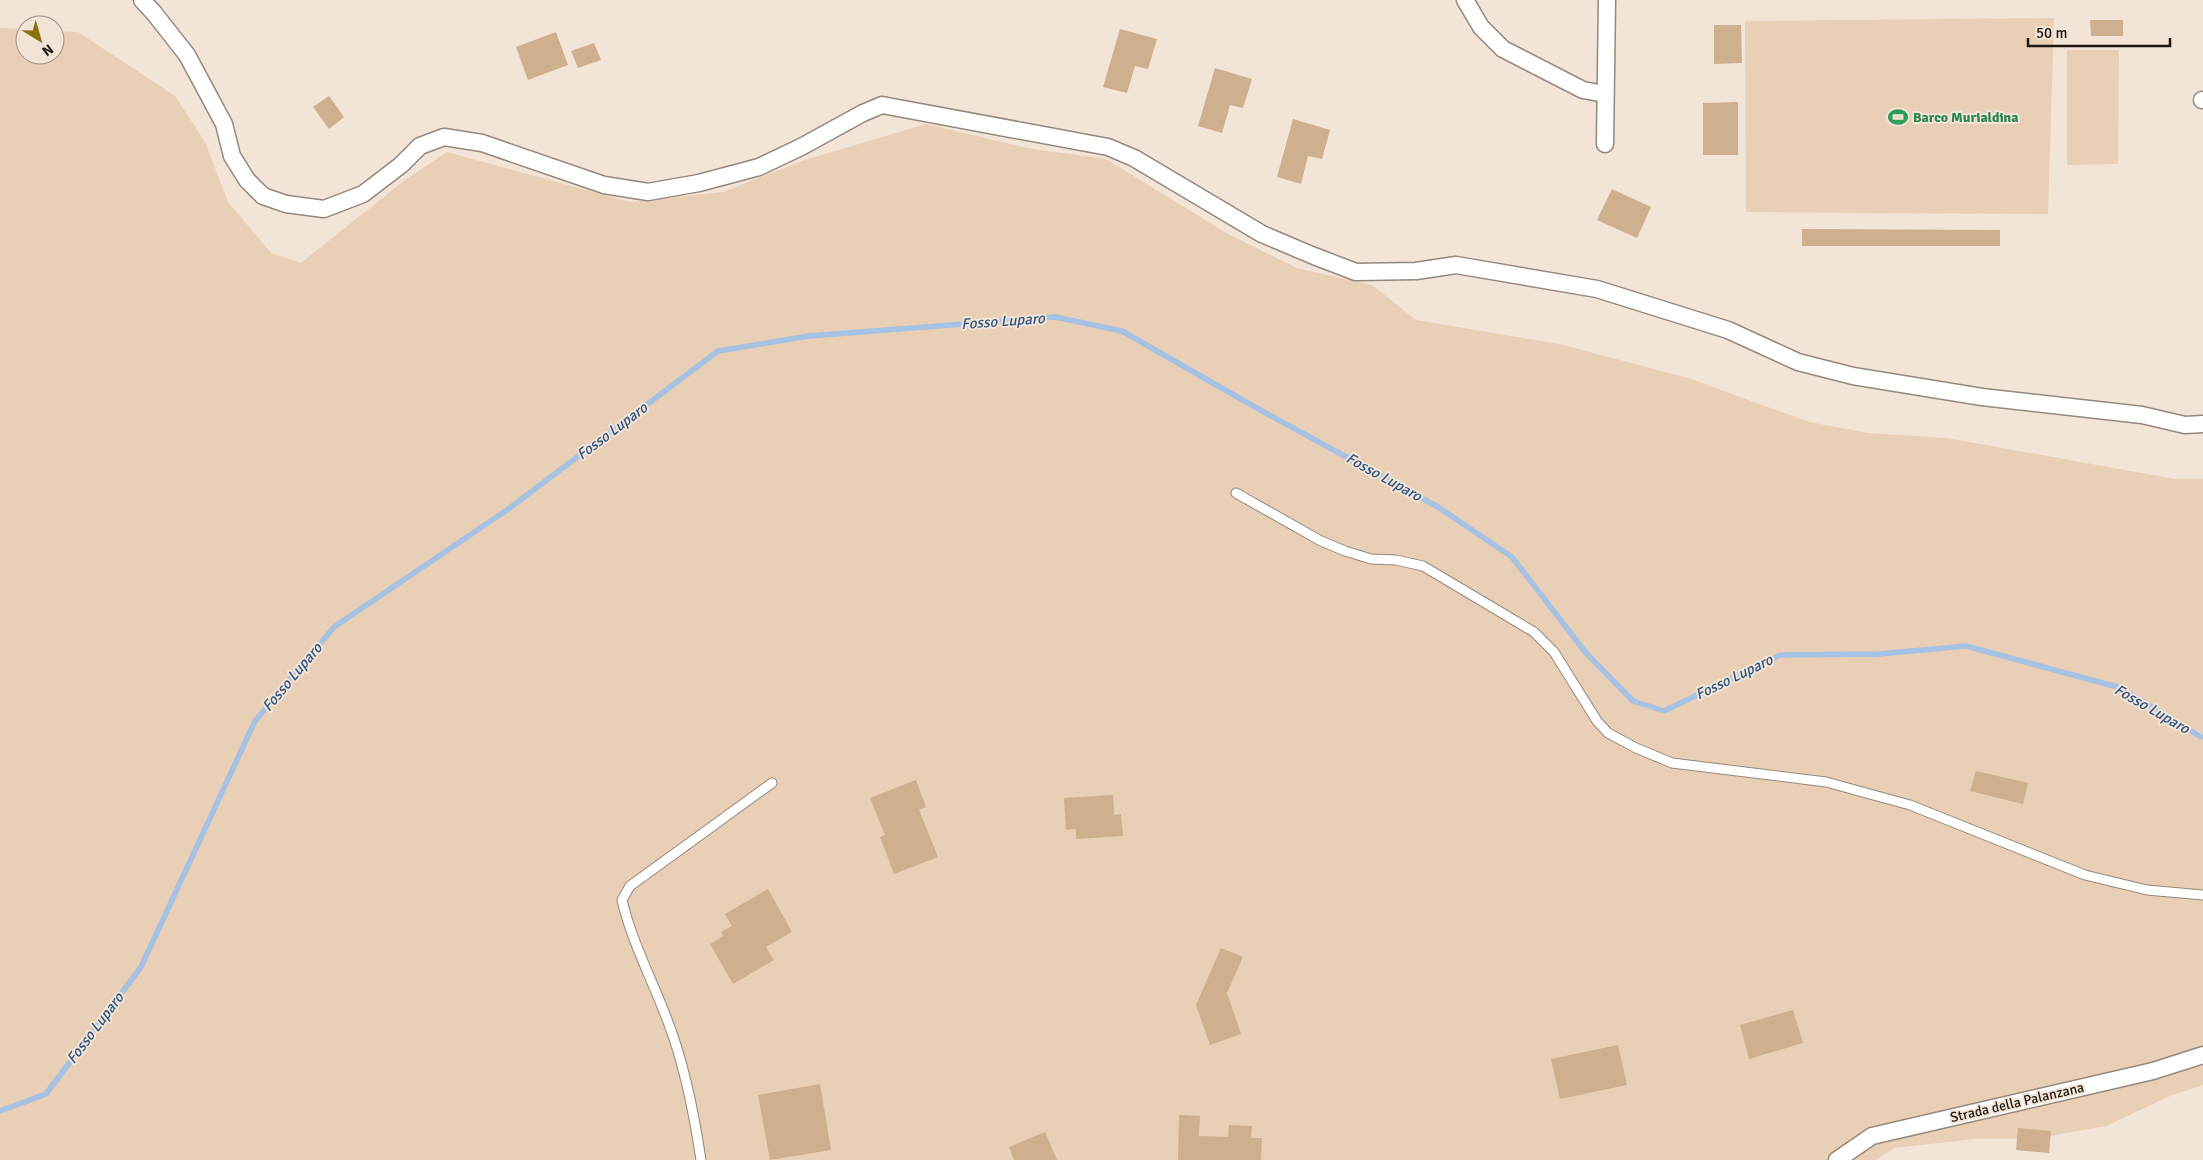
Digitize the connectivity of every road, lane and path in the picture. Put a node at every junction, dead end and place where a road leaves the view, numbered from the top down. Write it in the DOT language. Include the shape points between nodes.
graph roads {
  1 [pos="142,0"];
  2 [pos="1465,0"];
  3 [pos="1607,0"];
  4 [pos="1605,94"];
  5 [pos="1605,144"];
  6 [pos="2203,424"];
  7 [pos="1236,493"];
  8 [pos="772,783"];
  9 [pos="2203,895"];
  10 [pos="2203,1055"];
  11 [pos="701,1160"];
  12 [pos="1837,1160"];
  1 -- 6 [label="street" via="187,55 224,124 232,156 247,180 263,196 286,204 324,209 363,194 402,165 420,146 444,137 482,143 604,185 648,192 759,167 882,105 1108,147 1134,158 1262,234 1356,272 1416,271 1456,265 1597,289 1728,330 1798,362 1853,376 1982,397 2142,415 2185,425"];
  2 -- 4 [label="street" via="1480,27 1503,49 1583,90"];
  3 -- 4 [label="street"];
  4 -- 5 [label="street"];
  7 -- 9 [label="lane" via="1345,551 1371,559 1423,566 1534,632 1554,652 1597,721 1608,732 1672,763 1826,782 1910,805 2086,875 2147,890"];
  8 -- 11 [label="lane" via="630,886 622,900 628,928 669,1023 693,1104"];
  10 -- 12 [label="street, Strada della Palanzana" via="2153,1071 1872,1136"];
}
